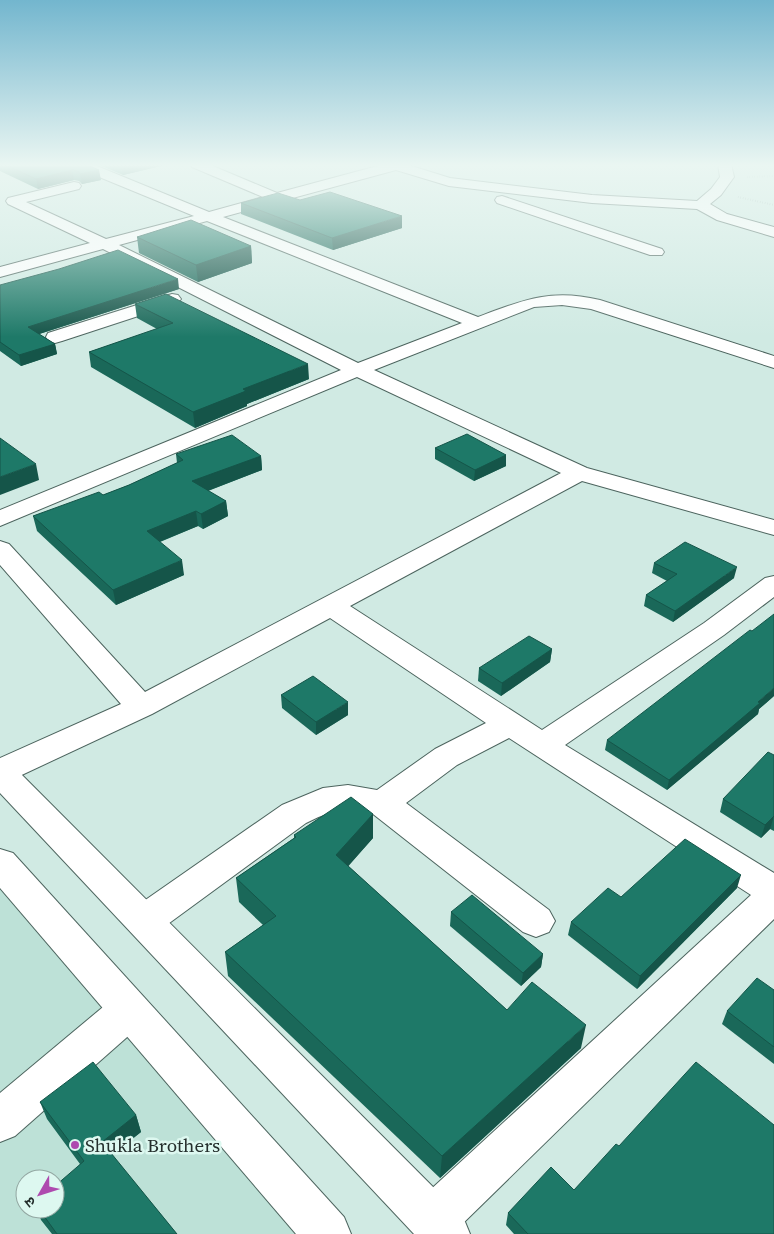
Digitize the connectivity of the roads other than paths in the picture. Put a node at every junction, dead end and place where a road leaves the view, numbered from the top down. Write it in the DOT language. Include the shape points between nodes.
graph roads {
  1 [pos="57,222"];
  2 [pos="186,222"];
  3 [pos="221,222"];
  4 [pos="566,222"];
  5 [pos="738,222"];
  6 [pos="774,232"];
  7 [pos="103,244"];
  8 [pos="656,252"];
  9 [pos="0,272"];
  10 [pos="198,290"];
  11 [pos="478,323"];
  12 [pos="55,337"];
  13 [pos="774,362"];
  14 [pos="357,370"];
  15 [pos="579,473"];
  16 [pos="0,519"];
  17 [pos="774,528"];
  18 [pos="0,549"];
  19 [pos="774,584"];
  20 [pos="331,606"];
  21 [pos="140,707"];
  22 [pos="510,724"];
  23 [pos="542,745"];
  24 [pos="0,772"];
  25 [pos="382,803"];
  26 [pos="0,863"];
  27 [pos="774,891"];
  28 [pos="774,896"];
  29 [pos="144,921"];
  30 [pos="536,921"];
  31 [pos="129,1010"];
  32 [pos="0,1121"];
  33 [pos="439,1227"];
  34 [pos="327,1234"];
  1 -- 7 [label="street"];
  2 -- 7 [label="street"];
  3 -- 11 [label="street"];
  4 -- 8 [label="street"];
  5 -- 6 [label="street"];
  7 -- 9 [label="street"];
  7 -- 10 [label="street"];
  10 -- 12 [label="street"];
  10 -- 14 [label="street"];
  11 -- 13 [label="street" via="530,303 564,299 594,304"];
  11 -- 14 [label="street"];
  14 -- 15 [label="street"];
  14 -- 16 [label="street"];
  15 -- 17 [label="street"];
  15 -- 20 [label="street"];
  18 -- 21 [label="street"];
  19 -- 23 [label="street" via="714,629"];
  20 -- 21 [label="street"];
  20 -- 22 [label="street"];
  21 -- 24 [label="street"];
  22 -- 23 [label="street"];
  22 -- 25 [label="street" via="446,756"];
  23 -- 27 [label="street"];
  24 -- 29 [label="street"];
  25 -- 29 [label="street" via="348,797 323,800 301,810"];
  25 -- 30 [label="street"];
  26 -- 31 [label="street"];
  28 -- 33 [label="street"];
  29 -- 33 [label="street"];
  31 -- 32 [label="street"];
  31 -- 34 [label="street"];
}
